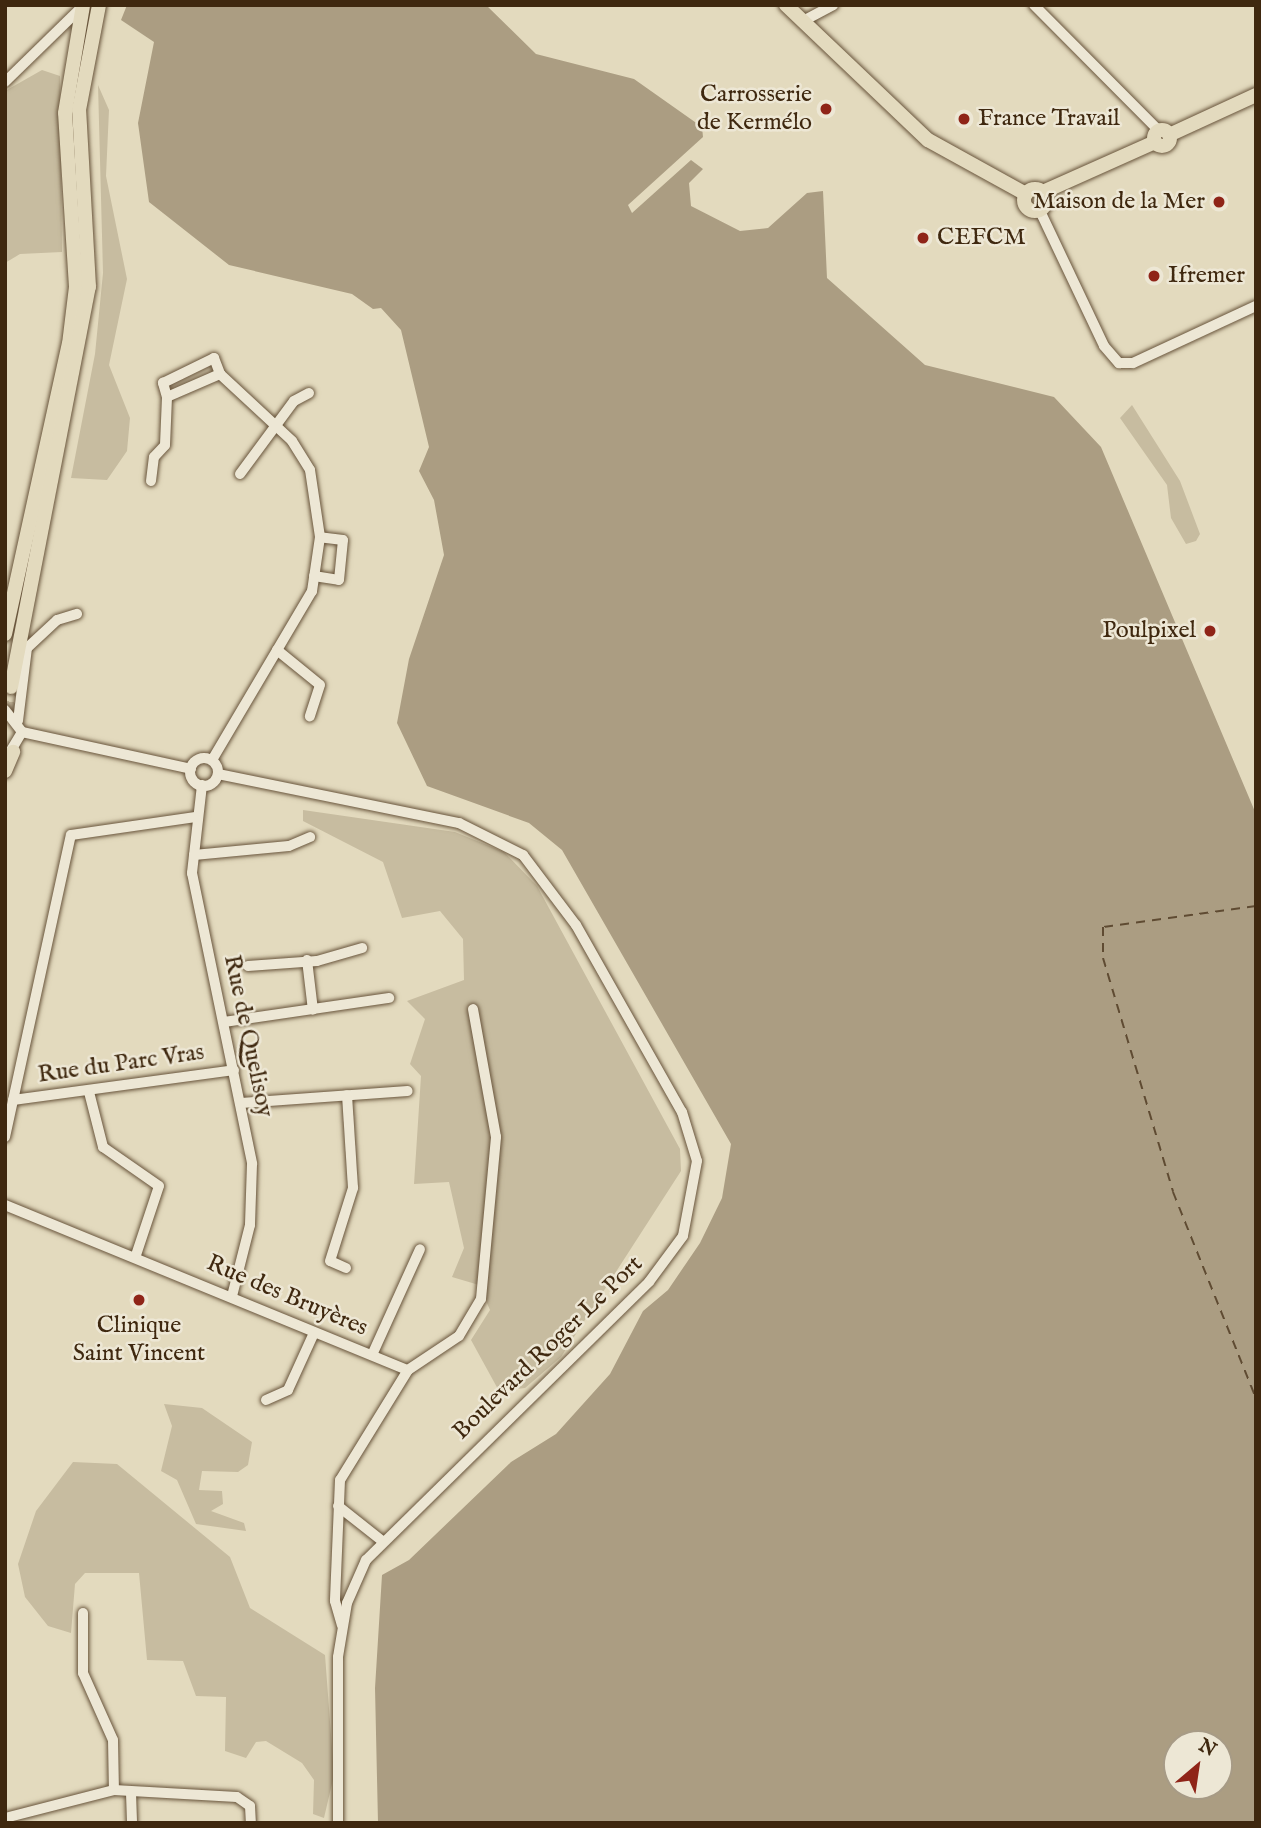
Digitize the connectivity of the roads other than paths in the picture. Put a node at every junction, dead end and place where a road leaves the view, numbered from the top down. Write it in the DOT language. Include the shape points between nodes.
graph roads {
  1 [pos="786,5"];
  2 [pos="833,5"];
  3 [pos="1034,5"];
  4 [pos="91,7"];
  5 [pos="805,20"];
  6 [pos="5,82"];
  7 [pos="1256,95"];
  8 [pos="1161,136"];
  9 [pos="1043,192"];
  10 [pos="1026,194"];
  11 [pos="1040,211"];
  12 [pos="1256,306"];
  13 [pos="220,374"];
  14 [pos="309,393"];
  15 [pos="167,397"];
  16 [pos="276,425"];
  17 [pos="240,474"];
  18 [pos="150,481"];
  19 [pos="46,484"];
  20 [pos="320,537"];
  21 [pos="314,576"];
  22 [pos="77,614"];
  23 [pos="5,634"];
  24 [pos="27,648"];
  25 [pos="277,650"];
  26 [pos="8,684"];
  27 [pos="5,710"];
  28 [pos="310,716"];
  29 [pos="20,726"];
  30 [pos="9,754"];
  31 [pos="212,760"];
  32 [pos="191,769"];
  33 [pos="5,771"];
  34 [pos="218,774"];
  35 [pos="202,785"];
  36 [pos="196,817"];
  37 [pos="310,837"];
  38 [pos="194,855"];
  39 [pos="362,948"];
  40 [pos="307,960"];
  41 [pos="248,966"];
  42 [pos="389,998"];
  43 [pos="473,1009"];
  44 [pos="313,1010"];
  45 [pos="224,1022"];
  46 [pos="234,1069"];
  47 [pos="408,1091"];
  48 [pos="89,1092"];
  49 [pos="347,1095"];
  50 [pos="13,1100"];
  51 [pos="241,1104"];
  52 [pos="5,1137"];
  53 [pos="5,1205"];
  54 [pos="420,1249"];
  55 [pos="136,1255"];
  56 [pos="346,1268"];
  57 [pos="232,1296"];
  58 [pos="314,1333"];
  59 [pos="372,1355"];
  60 [pos="408,1370"];
  61 [pos="266,1400"];
  62 [pos="338,1506"];
  63 [pos="381,1540"];
  64 [pos="83,1613"];
  65 [pos="342,1625"];
  66 [pos="114,1790"];
  67 [pos="131,1793"];
  68 [pos="5,1818"];
  69 [pos="132,1823"];
  70 [pos="251,1823"];
  71 [pos="338,1823"];
  1 -- 5 [label="main road"];
  2 -- 5 [label="street"];
  3 -- 8 [label="street"];
  4 -- 6 [label="street"];
  4 -- 19 [label="main road" via="79,110 89,287"];
  5 -- 10 [label="main road" via="928,139"];
  7 -- 8 [label="main road"];
  8 -- 9 [label="main road"];
  9 -- 10 [label="main road"];
  9 -- 11 [label="main road"];
  10 -- 11 [label="main road" via="1027,207"];
  11 -- 12 [label="street" via="1104,346 1119,363 1133,363"];
  13 -- 15 [label="street"];
  13 -- 15 [label="street" via="214,358 163,383"];
  13 -- 16 [label="street"];
  14 -- 16 [label="street" via="294,401"];
  15 -- 18 [label="street" via="165,445 154,457"];
  16 -- 17 [label="street"];
  16 -- 20 [label="street" via="310,470"];
  19 -- 23 [label="main road"];
  19 -- 24 [label="main road"];
  19 -- 26 [label="main road"];
  20 -- 21 [label="street"];
  20 -- 21 [label="street" via="343,540 339,580"];
  21 -- 25 [label="street"];
  22 -- 24 [label="street" via="57,620"];
  24 -- 29 [label="street"];
  25 -- 28 [label="street" via="320,685"];
  25 -- 31 [label="street"];
  27 -- 29 [label="street"];
  29 -- 30 [label="street"];
  29 -- 32 [label="street"];
  30 -- 33 [label="main road"];
  31 -- 32 [label="street" via="200,758"];
  31 -- 34 [label="street"];
  32 -- 35 [label="street"];
  34 -- 35 [label="street"];
  34 -- 63 [label="street, Boulevard Roger Le Port" via="459,823 523,855 576,925 692,1137 692,1211 671,1254"];
  35 -- 36 [label="street, Rue de Quelisoy"];
  36 -- 38 [label="street, Rue de Quelisoy"];
  36 -- 50 [label="street" via="71,835"];
  37 -- 38 [label="street" via="289,846"];
  38 -- 45 [label="street, Rue de Quelisoy" via="197,902"];
  39 -- 40 [label="street"];
  40 -- 41 [label="street"];
  40 -- 44 [label="street"];
  42 -- 44 [label="street"];
  43 -- 60 [label="street" via="496,1137 481,1299 459,1336"];
  44 -- 45 [label="street"];
  45 -- 46 [label="street, Rue de Quelisoy"];
  46 -- 48 [label="street, Rue du Parc Vras"];
  46 -- 51 [label="street, Rue de Quelisoy"];
  47 -- 49 [label="street"];
  48 -- 50 [label="street, Rue du Parc Vras"];
  48 -- 55 [label="street" via="103,1147 159,1186"];
  49 -- 51 [label="street"];
  49 -- 56 [label="street" via="354,1188 330,1261"];
  50 -- 52 [label="street"];
  51 -- 57 [label="street, Rue de Quelisoy" via="253,1188"];
  53 -- 55 [label="street, Rue des Bruyères"];
  54 -- 59 [label="street"];
  55 -- 57 [label="street, Rue des Bruyères"];
  57 -- 58 [label="street, Rue des Bruyères"];
  58 -- 59 [label="street, Rue des Bruyères"];
  58 -- 61 [label="street" via="288,1390"];
  59 -- 60 [label="street, Rue des Bruyères"];
  60 -- 62 [label="street" via="340,1480"];
  62 -- 63 [label="street"];
  62 -- 65 [label="street" via="335,1601"];
  63 -- 65 [label="street, Boulevard Roger Le Port" via="354,1587"];
  64 -- 66 [label="street" via="83,1673 113,1740"];
  65 -- 71 [label="street, Boulevard Roger Le Port"];
  66 -- 67 [label="street"];
  66 -- 68 [label="street"];
  67 -- 69 [label="street"];
  67 -- 70 [label="street" via="237,1797 250,1806"];
}
